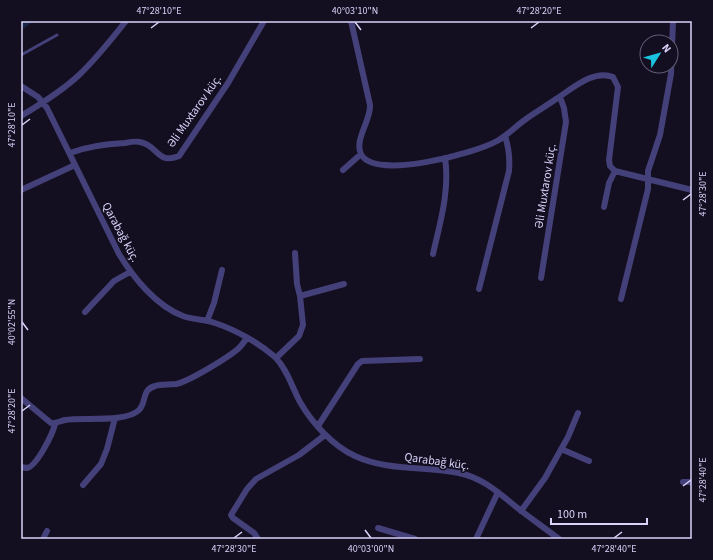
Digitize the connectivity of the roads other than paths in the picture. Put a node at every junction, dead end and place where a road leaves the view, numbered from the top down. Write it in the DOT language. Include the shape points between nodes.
graph roads {
  1 [pos="126,21"];
  2 [pos="264,21"];
  3 [pos="351,21"];
  4 [pos="672,21"];
  5 [pos="57,36"];
  6 [pos="21,55"];
  7 [pos="21,86"];
  8 [pos="560,97"];
  9 [pos="43,102"];
  10 [pos="21,116"];
  11 [pos="505,136"];
  12 [pos="70,154"];
  13 [pos="361,154"];
  14 [pos="445,158"];
  15 [pos="74,164"];
  16 [pos="343,170"];
  17 [pos="614,171"];
  18 [pos="648,179"];
  19 [pos="21,190"];
  20 [pos="692,190"];
  21 [pos="604,207"];
  22 [pos="295,253"];
  23 [pos="433,254"];
  24 [pos="222,270"];
  25 [pos="130,272"];
  26 [pos="541,278"];
  27 [pos="344,284"];
  28 [pos="479,289"];
  29 [pos="300,296"];
  30 [pos="621,299"];
  31 [pos="85,312"];
  32 [pos="207,321"];
  33 [pos="247,338"];
  34 [pos="276,358"];
  35 [pos="420,359"];
  36 [pos="21,398"];
  37 [pos="578,413"];
  38 [pos="115,418"];
  39 [pos="56,424"];
  40 [pos="318,426"];
  41 [pos="325,435"];
  42 [pos="561,449"];
  43 [pos="589,461"];
  44 [pos="21,467"];
  45 [pos="683,482"];
  46 [pos="692,482"];
  47 [pos="83,485"];
  48 [pos="498,492"];
  49 [pos="521,511"];
  50 [pos="378,528"];
  51 [pos="47,531"];
  52 [pos="42,539"];
  53 [pos="258,539"];
  54 [pos="415,539"];
  55 [pos="476,539"];
  56 [pos="559,539"];
  1 -- 9 [label="street" via="78,75"];
  2 -- 12 [label="street, Əli Muxtarov küç." via="228,83 178,156 171,159 163,158 147,144 140,142 101,144 82,148"];
  3 -- 13 [label="street" via="370,105 359,146"];
  4 -- 18 [label="street" via="671,74 660,135 648,171"];
  5 -- 6 [label="lane"];
  7 -- 9 [label="street, Qarabağ küç."];
  8 -- 11 [label="street" via="525,119"];
  8 -- 17 [label="street" via="577,84 607,74 613,77 618,87 609,160"];
  8 -- 26 [label="street, Əli Muxtarov küç." via="566,122"];
  9 -- 10 [label="street"];
  9 -- 12 [label="street, Qarabağ küç."];
  11 -- 14 [label="street" via="488,146"];
  11 -- 28 [label="street" via="510,160"];
  12 -- 15 [label="street, Qarabağ küç."];
  13 -- 14 [label="street" via="369,162 377,165 399,166"];
  13 -- 16 [label="street"];
  14 -- 23 [label="street" via="447,185"];
  15 -- 19 [label="street"];
  15 -- 25 [label="street, Qarabağ küç." via="118,254"];
  17 -- 18 [label="street"];
  17 -- 21 [label="street"];
  18 -- 20 [label="street"];
  18 -- 30 [label="street" via="648,189"];
  22 -- 29 [label="street"];
  24 -- 32 [label="street"];
  25 -- 31 [label="street" via="114,281"];
  25 -- 32 [label="street, Qarabağ küç." via="151,295 170,309 183,316"];
  27 -- 29 [label="street"];
  29 -- 34 [label="street" via="303,325 298,336"];
  32 -- 33 [label="street, Qarabağ küç."];
  33 -- 34 [label="street, Qarabağ küç."];
  33 -- 38 [label="street" via="240,348 189,379 177,384 148,389 139,410 134,414"];
  34 -- 40 [label="street, Qarabağ küç." via="284,368 301,403"];
  35 -- 40 [label="street" via="362,361"];
  36 -- 39 [label="street" via="46,421"];
  37 -- 42 [label="street"];
  38 -- 39 [label="street" via="63,420"];
  38 -- 47 [label="street" via="101,464"];
  39 -- 44 [label="street" via="34,464 28,468"];
  40 -- 41 [label="street, Qarabağ küç."];
  41 -- 48 [label="street, Qarabağ küç." via="340,448 357,457 385,465 459,473 484,482"];
  41 -- 53 [label="street" via="299,455 256,479 246,489 231,515"];
  42 -- 43 [label="street"];
  42 -- 49 [label="street" via="545,478"];
  45 -- 46 [label="street"];
  48 -- 49 [label="street, Qarabağ küç."];
  48 -- 55 [label="street"];
  49 -- 56 [label="street, Qarabağ küç."];
  50 -- 54 [label="street"];
  51 -- 52 [label="street"];
}
